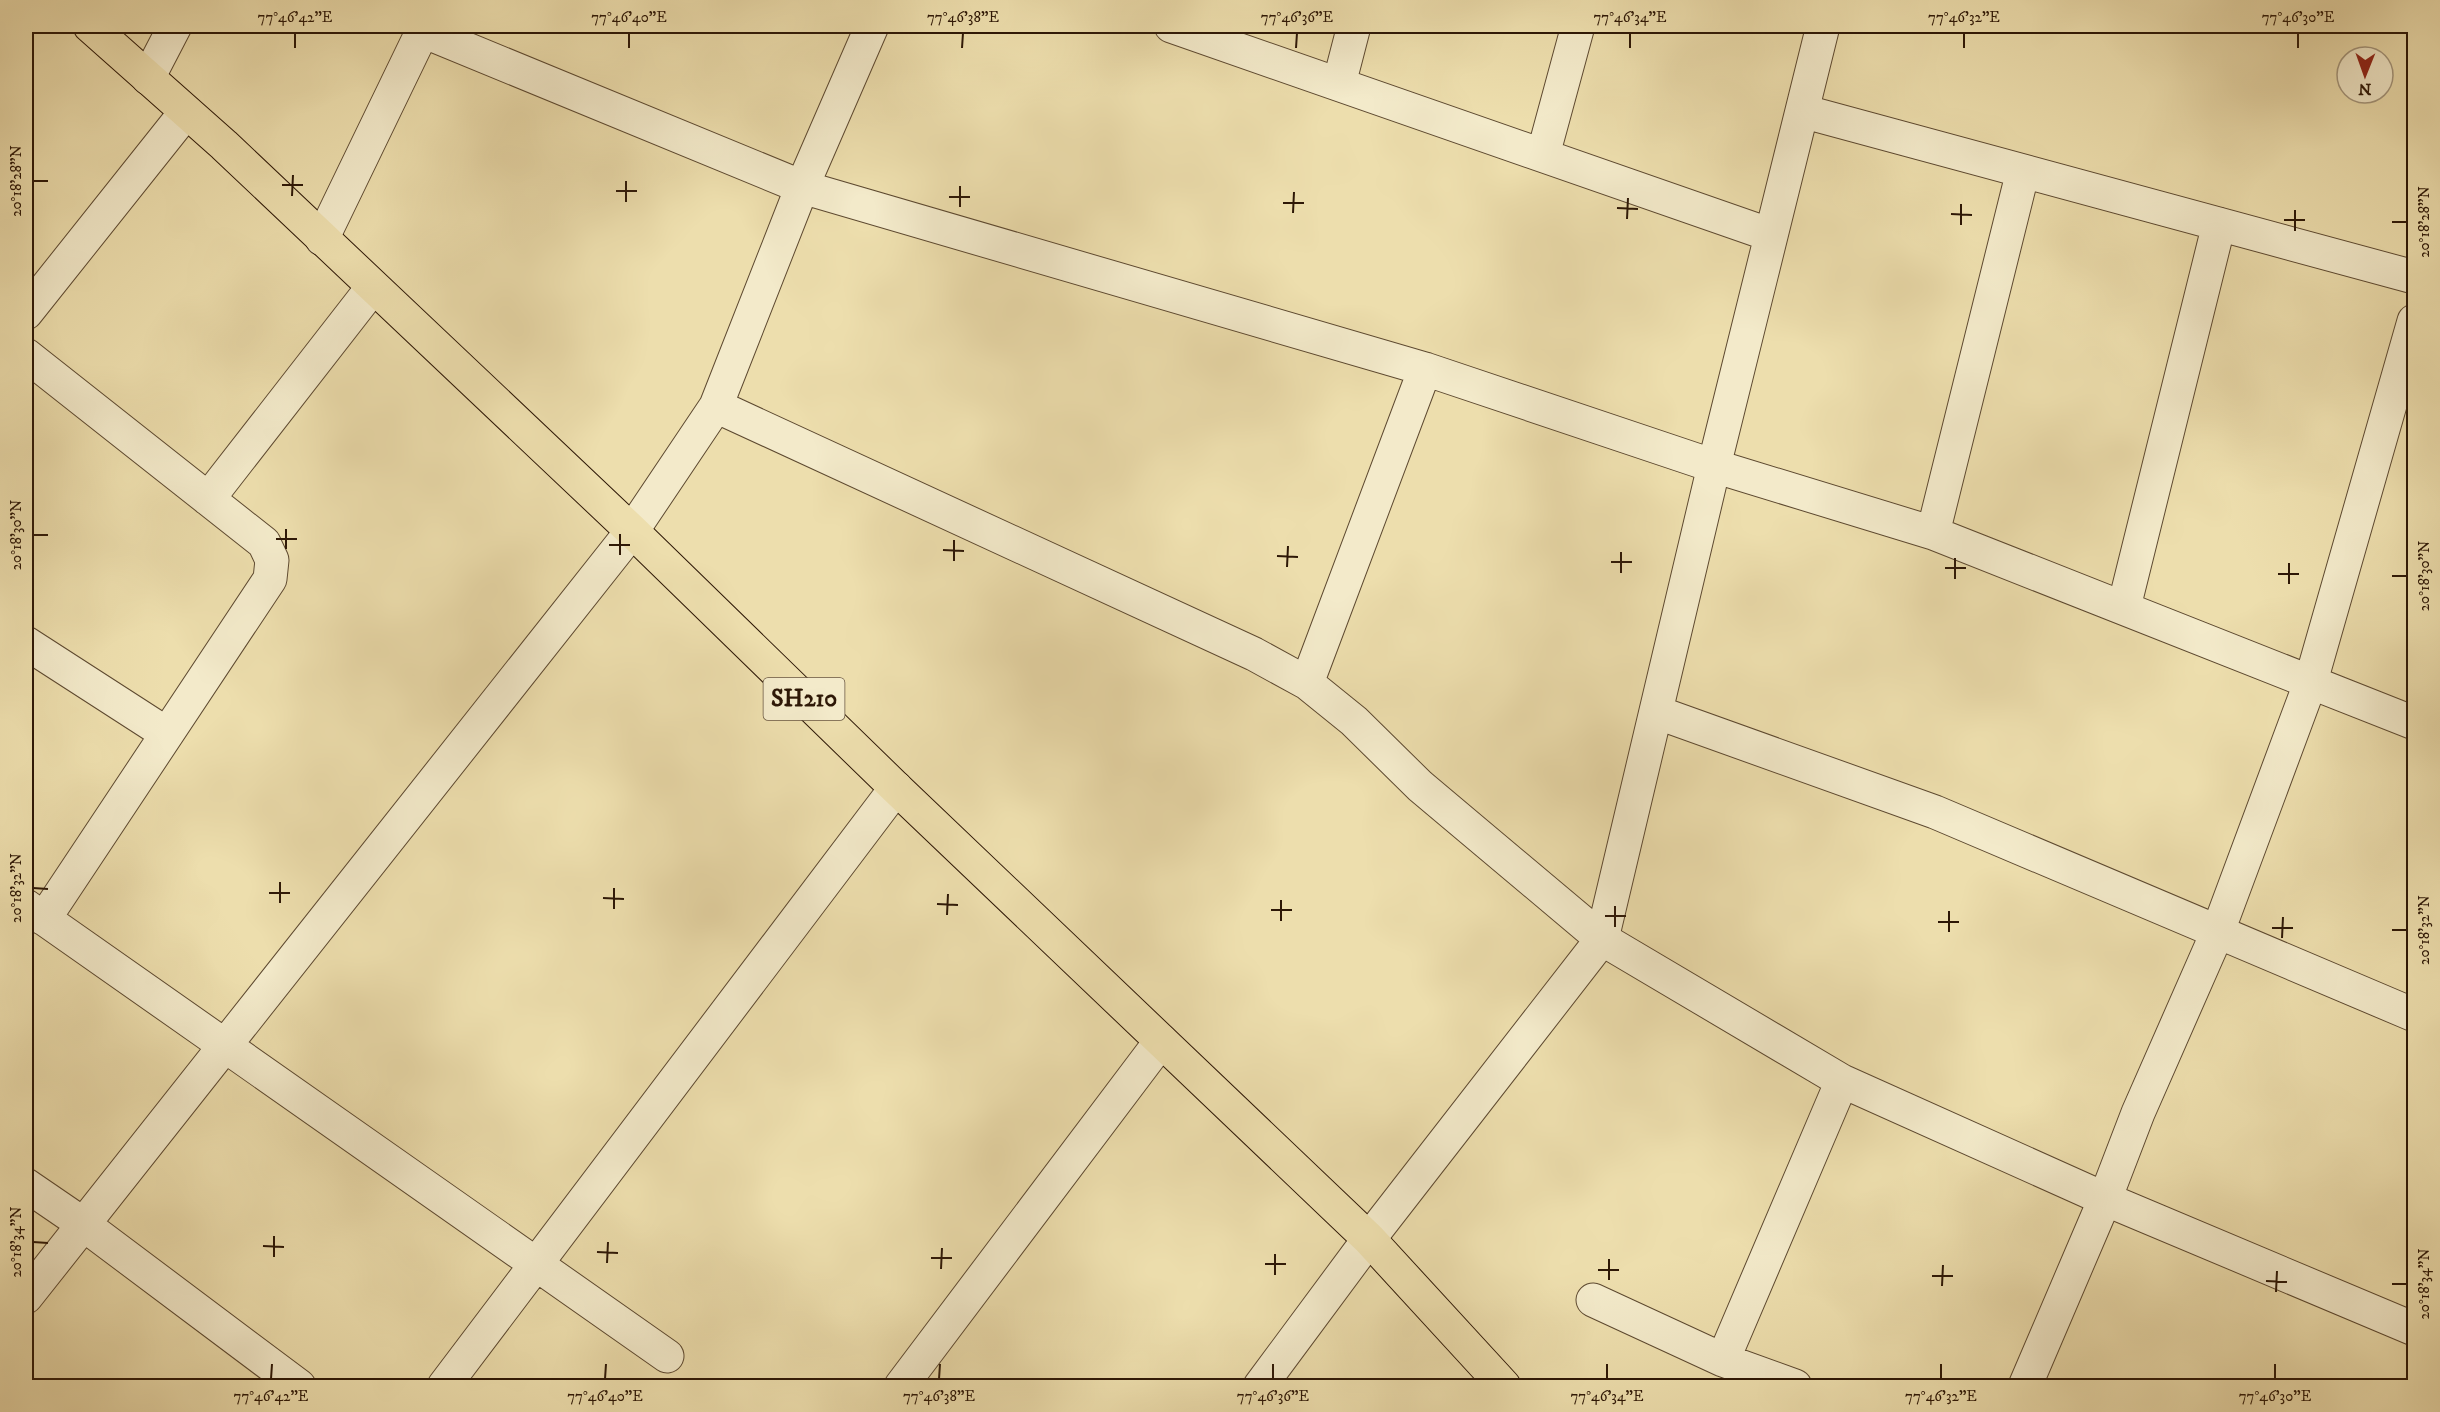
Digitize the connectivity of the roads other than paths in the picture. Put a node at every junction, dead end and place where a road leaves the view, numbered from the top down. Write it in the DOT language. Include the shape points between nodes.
graph roads {
  1 [pos="90,26"];
  2 [pos="176,26"];
  3 [pos="872,26"];
  4 [pos="1171,26"];
  5 [pos="1354,26"];
  6 [pos="1578,26"];
  7 [pos="1823,26"];
  8 [pos="424,28"];
  9 [pos="148,78"];
  10 [pos="1339,84"];
  11 [pos="186,111"];
  12 [pos="1802,111"];
  13 [pos="1543,155"];
  14 [pos="2023,171"];
  15 [pos="801,187"];
  16 [pos="2219,224"];
  17 [pos="1771,235"];
  18 [pos="322,239"];
  19 [pos="2415,277"];
  20 [pos="373,287"];
  21 [pos="26,313"];
  22 [pos="2415,321"];
  23 [pos="26,355"];
  24 [pos="1425,369"];
  25 [pos="716,405"];
  26 [pos="1714,466"];
  27 [pos="208,499"];
  28 [pos="632,531"];
  29 [pos="1933,533"];
  30 [pos="2124,607"];
  31 [pos="26,643"];
  32 [pos="2311,681"];
  33 [pos="1307,683"];
  34 [pos="1656,712"];
  35 [pos="2415,723"];
  36 [pos="167,734"];
  37 [pos="896,788"];
  38 [pos="34,912"];
  39 [pos="2218,930"];
  40 [pos="1602,939"];
  41 [pos="2415,1016"];
  42 [pos="1161,1041"];
  43 [pos="225,1046"];
  44 [pos="1842,1081"];
  45 [pos="26,1185"];
  46 [pos="2105,1199"];
  47 [pos="83,1224"];
  48 [pos="1368,1239"];
  49 [pos="535,1266"];
  50 [pos="26,1297"];
  51 [pos="1593,1300"];
  52 [pos="2415,1329"];
  53 [pos="667,1356"];
  54 [pos="1723,1360"];
  55 [pos="299,1386"];
  56 [pos="444,1386"];
  57 [pos="901,1386"];
  58 [pos="1260,1386"];
  59 [pos="1504,1386"];
  60 [pos="1795,1386"];
  61 [pos="2025,1386"];
  1 -- 9 [label="main road, SH210"];
  2 -- 9 [label="street"];
  3 -- 15 [label="street"];
  4 -- 10 [label="street"];
  5 -- 10 [label="street"];
  6 -- 13 [label="street"];
  7 -- 12 [label="street"];
  8 -- 15 [label="street"];
  8 -- 18 [label="street"];
  9 -- 11 [label="main road, SH210"];
  10 -- 13 [label="street"];
  11 -- 18 [label="main road, SH210"];
  11 -- 21 [label="street"];
  12 -- 14 [label="street"];
  12 -- 17 [label="street"];
  13 -- 17 [label="street"];
  14 -- 16 [label="street"];
  14 -- 29 [label="street"];
  15 -- 24 [label="street"];
  15 -- 25 [label="street"];
  16 -- 19 [label="street"];
  16 -- 30 [label="street"];
  17 -- 26 [label="street"];
  18 -- 20 [label="main road, SH210"];
  20 -- 27 [label="street"];
  20 -- 28 [label="main road, SH210"];
  22 -- 32 [label="street"];
  23 -- 27 [label="street"];
  24 -- 26 [label="street"];
  24 -- 33 [label="street"];
  25 -- 28 [label="street"];
  25 -- 33 [label="street" via="1254,654"];
  26 -- 29 [label="street"];
  26 -- 34 [label="street"];
  27 -- 36 [label="street" via="264,543 272,560 270,579"];
  28 -- 37 [label="main road, SH210"];
  28 -- 43 [label="street"];
  29 -- 30 [label="street"];
  30 -- 32 [label="street"];
  31 -- 36 [label="street"];
  32 -- 35 [label="street"];
  32 -- 39 [label="street"];
  33 -- 40 [label="street" via="1353,720 1420,786"];
  34 -- 39 [label="street" via="1935,812"];
  34 -- 40 [label="street"];
  36 -- 38 [label="street"];
  37 -- 42 [label="main road, SH210"];
  37 -- 49 [label="street"];
  38 -- 43 [label="street"];
  39 -- 41 [label="street"];
  39 -- 46 [label="street"];
  40 -- 44 [label="street"];
  40 -- 48 [label="street"];
  42 -- 48 [label="main road, SH210"];
  42 -- 57 [label="street"];
  43 -- 47 [label="street"];
  43 -- 49 [label="street"];
  44 -- 46 [label="street"];
  44 -- 54 [label="street"];
  45 -- 47 [label="street"];
  46 -- 52 [label="street"];
  46 -- 61 [label="street"];
  47 -- 50 [label="street"];
  47 -- 55 [label="street"];
  48 -- 58 [label="street"];
  48 -- 59 [label="main road, SH210"];
  49 -- 53 [label="street"];
  49 -- 56 [label="street"];
  51 -- 54 [label="street"];
  54 -- 60 [label="street"];
}
